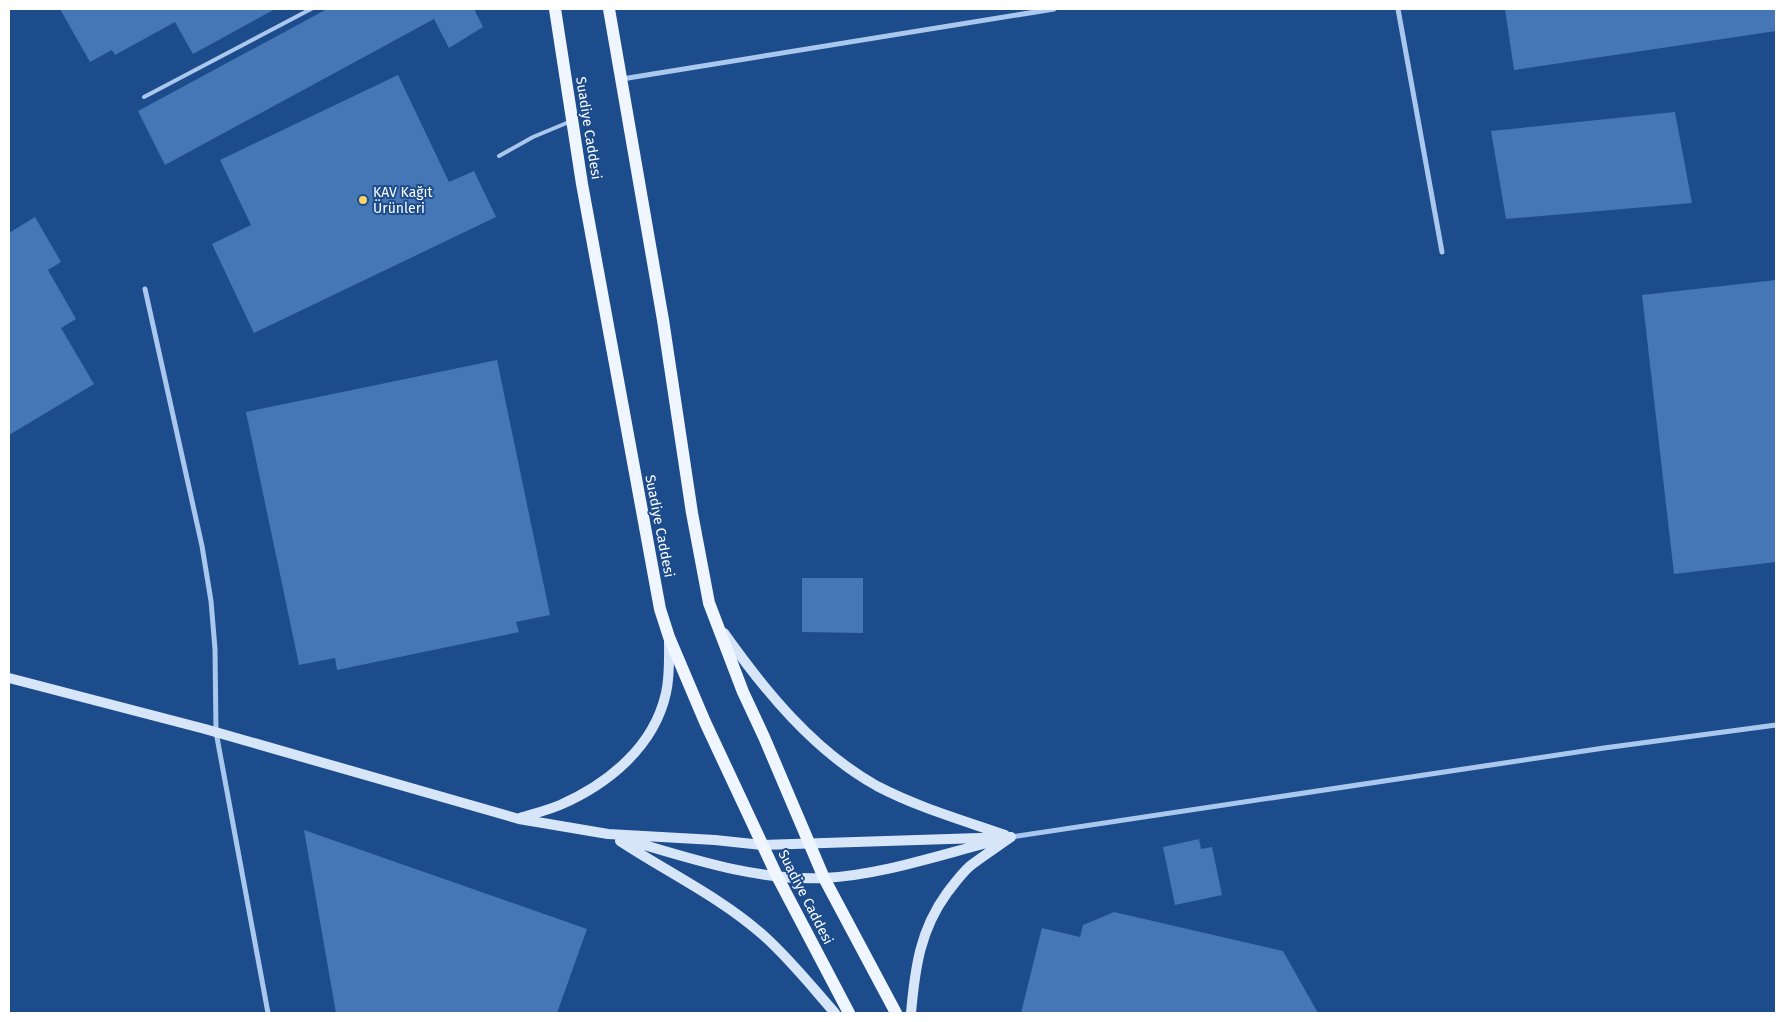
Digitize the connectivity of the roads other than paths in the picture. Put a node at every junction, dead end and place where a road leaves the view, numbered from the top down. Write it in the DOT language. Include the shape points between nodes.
graph roads {
  1 [pos="311,9"];
  2 [pos="555,9"];
  3 [pos="609,9"];
  4 [pos="1054,9"];
  5 [pos="1398,9"];
  6 [pos="621,79"];
  7 [pos="144,97"];
  8 [pos="572,121"];
  9 [pos="499,156"];
  10 [pos="1442,252"];
  11 [pos="145,290"];
  12 [pos="714,618"];
  13 [pos="669,636"];
  14 [pos="9,678"];
  15 [pos="1776,725"];
  16 [pos="216,732"];
  17 [pos="519,818"];
  18 [pos="608,834"];
  19 [pos="1011,837"];
  20 [pos="809,843"];
  21 [pos="762,845"];
  22 [pos="777,876"];
  23 [pos="824,878"];
  24 [pos="268,1013"];
  25 [pos="835,1013"];
  26 [pos="849,1013"];
  27 [pos="896,1013"];
  28 [pos="911,1013"];
  1 -- 7 [label="lane"];
  2 -- 8 [label="main road, Suadiye Caddesi"];
  3 -- 6 [label="main road, Suadiye Caddesi"];
  4 -- 6 [label="street"];
  5 -- 10 [label="street"];
  6 -- 12 [label="main road, Suadiye Caddesi" via="701,564"];
  8 -- 9 [label="lane"];
  8 -- 13 [label="main road, Suadiye Caddesi" via="660,609"];
  11 -- 16 [label="street" via="212,601"];
  12 -- 19 [label="main road" via="746,664 784,708 838,760 895,795"];
  12 -- 20 [label="main road, Suadiye Caddesi"];
  13 -- 17 [label="main road" via="666,694 649,735 633,756 591,789 559,805"];
  13 -- 21 [label="main road, Suadiye Caddesi"];
  14 -- 16 [label="main road"];
  15 -- 19 [label="street"];
  16 -- 17 [label="main road"];
  16 -- 24 [label="street"];
  17 -- 18 [label="main road"];
  18 -- 21 [label="main road"];
  18 -- 22 [label="main road" via="714,865"];
  18 -- 25 [label="main road" via="708,894 748,923 790,962"];
  19 -- 20 [label="main road"];
  19 -- 23 [label="main road" via="871,872"];
  19 -- 28 [label="main road" via="969,867 928,923 915,976"];
  20 -- 21 [label="main road"];
  20 -- 23 [label="main road, Suadiye Caddesi"];
  21 -- 22 [label="main road, Suadiye Caddesi"];
  22 -- 23 [label="main road"];
  22 -- 26 [label="main road, Suadiye Caddesi"];
  23 -- 27 [label="main road, Suadiye Caddesi"];
}
